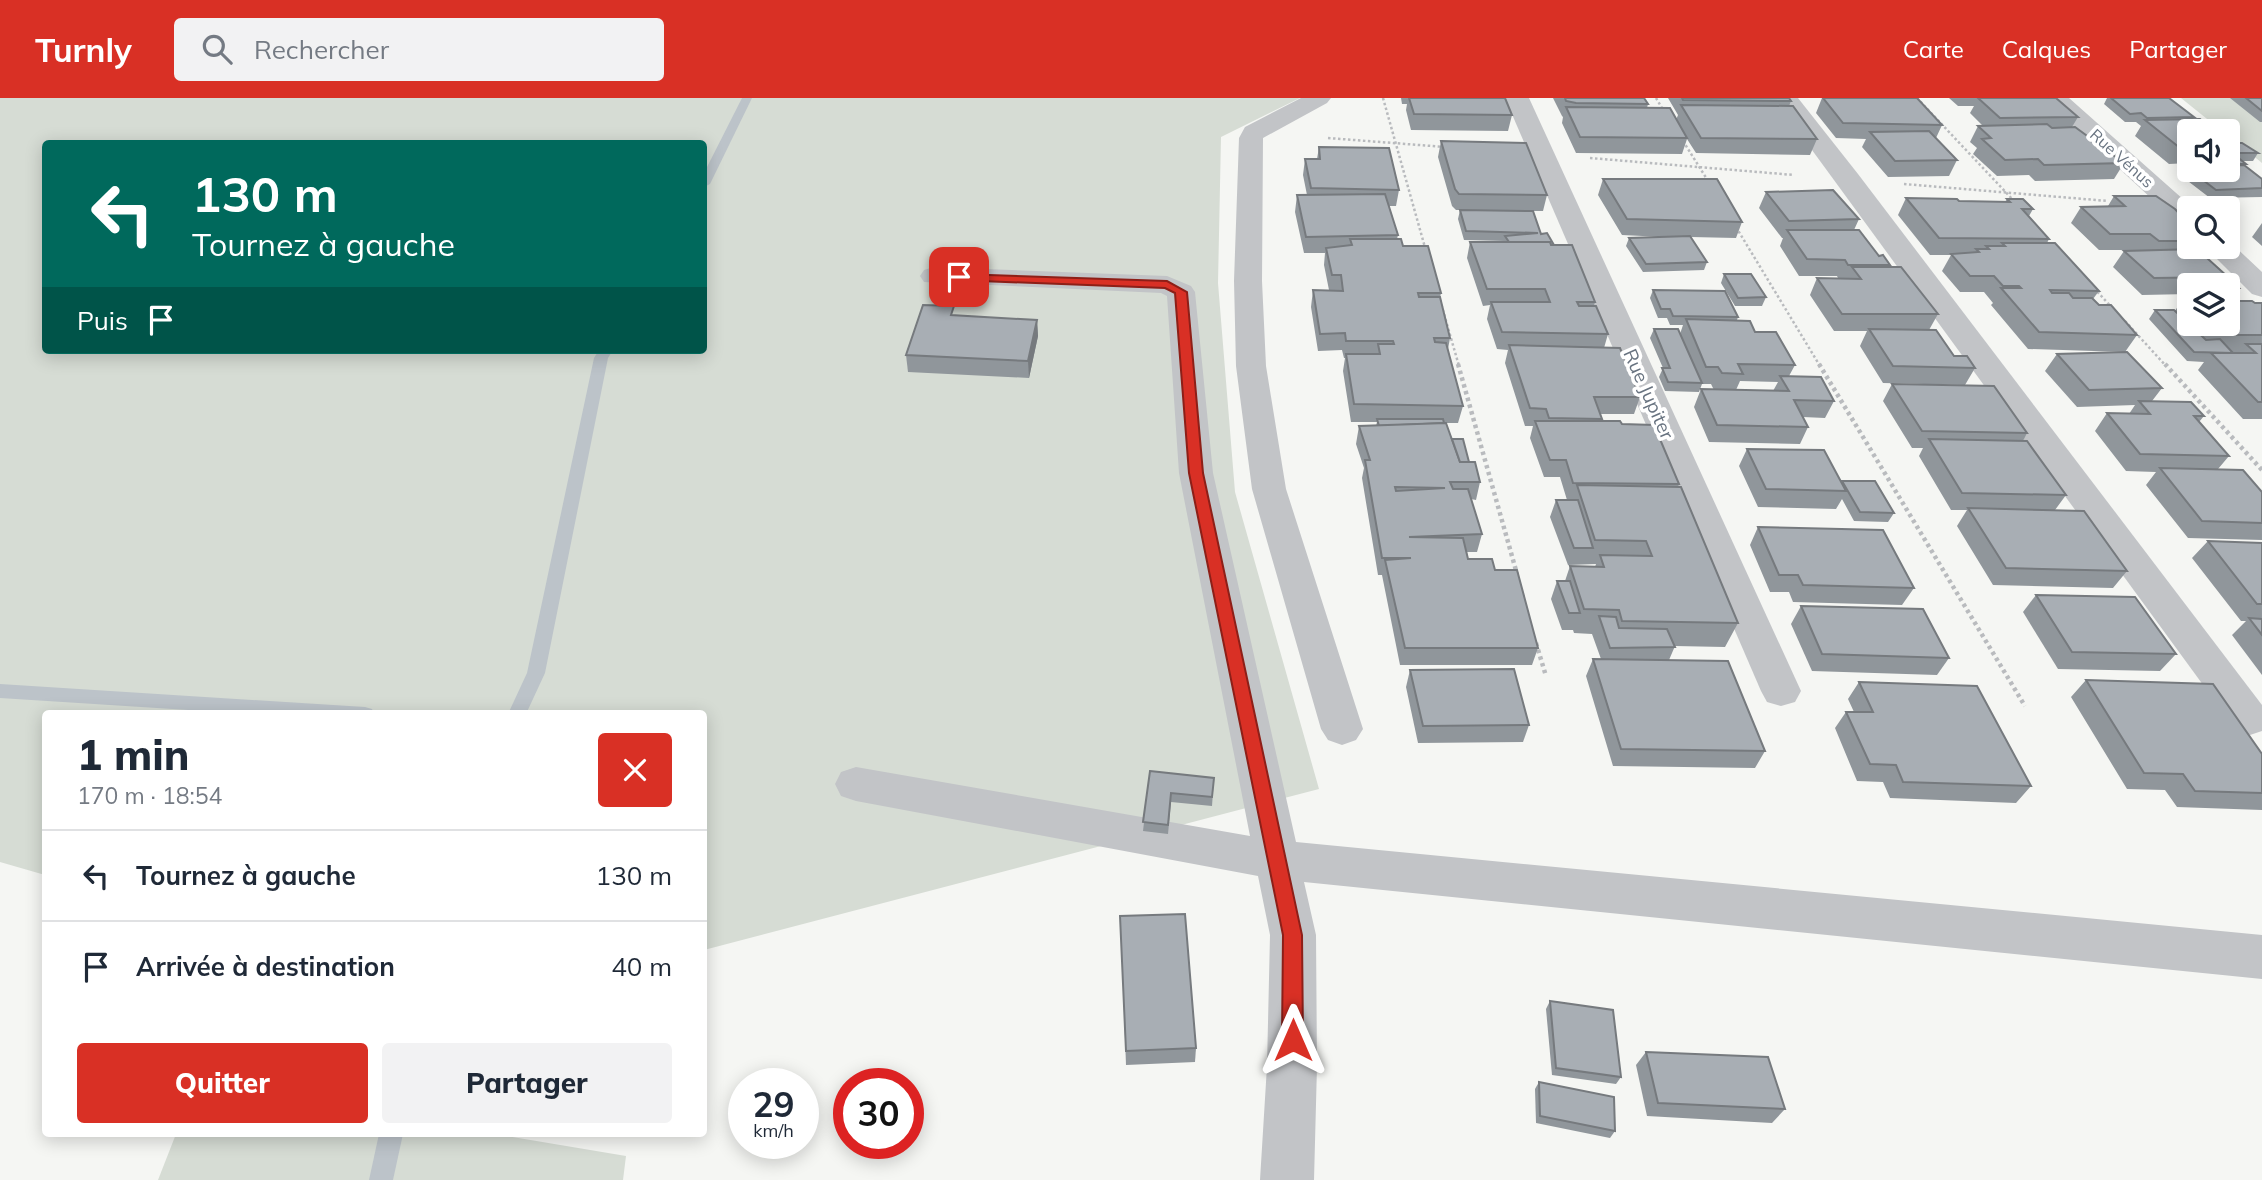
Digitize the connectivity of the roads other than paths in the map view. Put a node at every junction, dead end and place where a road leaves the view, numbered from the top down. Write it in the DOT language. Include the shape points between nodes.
graph roads {
  1 [pos="1319,98"];
  2 [pos="1517,98"];
  3 [pos="1786,98"];
  4 [pos="2055,98"];
  5 [pos="2177,208"];
  6 [pos="2231,259"];
  7 [pos="934,276"];
  8 [pos="2262,288"];
  9 [pos="1781,691"];
  10 [pos="2250,719"];
  11 [pos="1342,729"];
  12 [pos="856,784"];
  13 [pos="1278,860"];
  14 [pos="2262,957"];
  15 [pos="1287,1180"];
  1 -- 11 [label="street" via="1254,132 1251,138 1251,366 1269,489"];
  2 -- 9 [label="street, Rue Jupiter"];
  3 -- 10 [label="street"];
  4 -- 5 [label="street, Rue Vénus"];
  6 -- 8 [label="street"];
  7 -- 13 [label="street" via="1167,285 1181,292 1196,473"];
  12 -- 13 [label="street"];
  13 -- 14 [label="street"];
  13 -- 15 [label="street" via="1293,935"];
}
